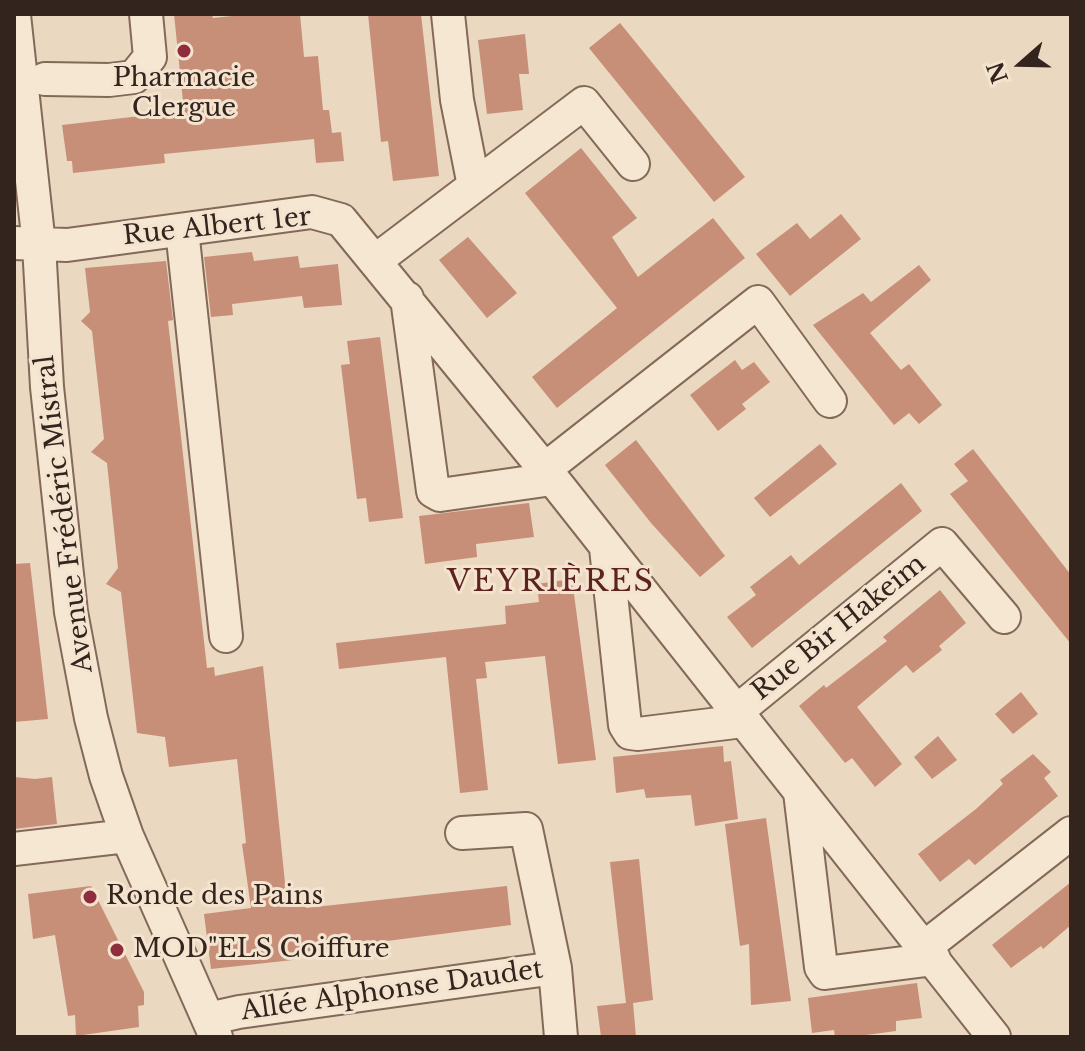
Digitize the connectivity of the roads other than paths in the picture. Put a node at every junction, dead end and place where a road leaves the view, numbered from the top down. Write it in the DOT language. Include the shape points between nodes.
graph roads {
  1 [pos="146,14"];
  2 [pos="448,14"];
  3 [pos="14,15"];
  4 [pos="45,79"];
  5 [pos="633,164"];
  6 [pos="474,186"];
  7 [pos="182,230"];
  8 [pos="26,244"];
  9 [pos="375,261"];
  10 [pos="407,298"];
  11 [pos="830,401"];
  12 [pos="548,474"];
  13 [pos="606,548"];
  14 [pos="1004,617"];
  15 [pos="226,636"];
  16 [pos="739,716"];
  17 [pos="800,792"];
  18 [pos="462,833"];
  19 [pos="1071,833"];
  20 [pos="127,836"];
  21 [pos="14,849"];
  22 [pos="930,953"];
  23 [pos="555,968"];
  24 [pos="212,1028"];
  25 [pos="561,1037"];
  26 [pos="994,1037"];
  1 -- 4 [label="street" via="150,57 134,77"];
  2 -- 6 [label="street"];
  3 -- 8 [label="street, Avenue Frédéric Mistral"];
  5 -- 6 [label="street" via="584,103"];
  6 -- 9 [label="street"];
  7 -- 8 [label="street, Rue Albert 1er" via="67,245"];
  7 -- 9 [label="street, Rue Albert 1er" via="312,212 341,220"];
  7 -- 15 [label="street"];
  8 -- 20 [label="street, Avenue Frédéric Mistral" via="71,612 91,718"];
  9 -- 10 [label="street, Rue Albert 1er"];
  10 -- 12 [label="street, Rue Albert 1er"];
  10 -- 12 [label="street" via="433,491 440,495"];
  11 -- 12 [label="street" via="758,302"];
  12 -- 13 [label="street, Rue Albert 1er"];
  13 -- 16 [label="street, Rue Albert 1er"];
  13 -- 16 [label="street" via="630,733"];
  14 -- 16 [label="street, Rue Bir Hakeim" via="942,544"];
  16 -- 17 [label="street, Rue Albert 1er"];
  17 -- 22 [label="street, Rue Albert 1er"];
  17 -- 22 [label="street" via="825,973"];
  18 -- 23 [label="street" via="526,829"];
  19 -- 22 [label="street"];
  20 -- 21 [label="street"];
  20 -- 24 [label="street, Avenue Frédéric Mistral"];
  22 -- 26 [label="street, Rue Albert 1er"];
  23 -- 24 [label="street, Allée Alphonse Daudet" via="239,1012"];
  23 -- 25 [label="street, Allée Alphonse Daudet"];
}
